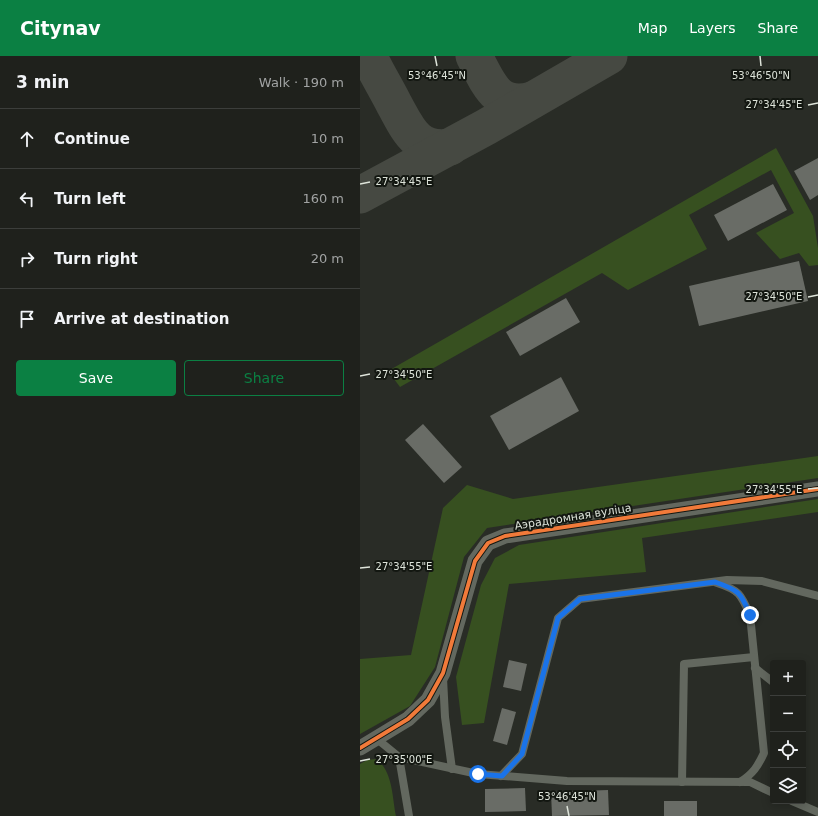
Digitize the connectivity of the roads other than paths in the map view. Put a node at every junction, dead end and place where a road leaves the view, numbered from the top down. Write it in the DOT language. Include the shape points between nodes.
graph roads {
  1 [pos="818,489"];
  2 [pos="715,582"];
  3 [pos="818,596"];
  4 [pos="754,657"];
  5 [pos="755,668"];
  6 [pos="443,673"];
  7 [pos="770,680"];
  8 [pos="377,739"];
  9 [pos="360,748"];
  10 [pos="399,757"];
  11 [pos="452,769"];
  12 [pos="502,776"];
  13 [pos="682,782"];
  14 [pos="740,782"];
  15 [pos="770,791"];
  16 [pos="799,804"];
  17 [pos="818,812"];
  18 [pos="409,816"];
  1 -- 6 [label="street, Аэрадромная вуліца" via="505,536 488,543 475,561"];
  2 -- 3 [label="lane" via="762,581"];
  2 -- 4 [label="lane" via="731,587 742,597 750,615"];
  2 -- 12 [label="lane" via="580,599 558,618 522,754"];
  4 -- 5 [label="lane"];
  4 -- 13 [label="lane" via="684,664"];
  5 -- 7 [label="lane"];
  5 -- 14 [label="lane" via="764,753 757,768"];
  6 -- 8 [label="street, Аэрадромная вуліца" via="428,700 408,719"];
  6 -- 11 [label="lane" via="445,717"];
  8 -- 9 [label="street, Аэрадромная вуліца"];
  8 -- 10 [label="lane"];
  10 -- 11 [label="lane"];
  10 -- 18 [label="lane"];
  11 -- 12 [label="lane"];
  12 -- 13 [label="lane" via="568,781"];
  13 -- 14 [label="lane"];
  14 -- 15 [label="lane" via="750,782"];
  16 -- 17 [label="lane"];
}
